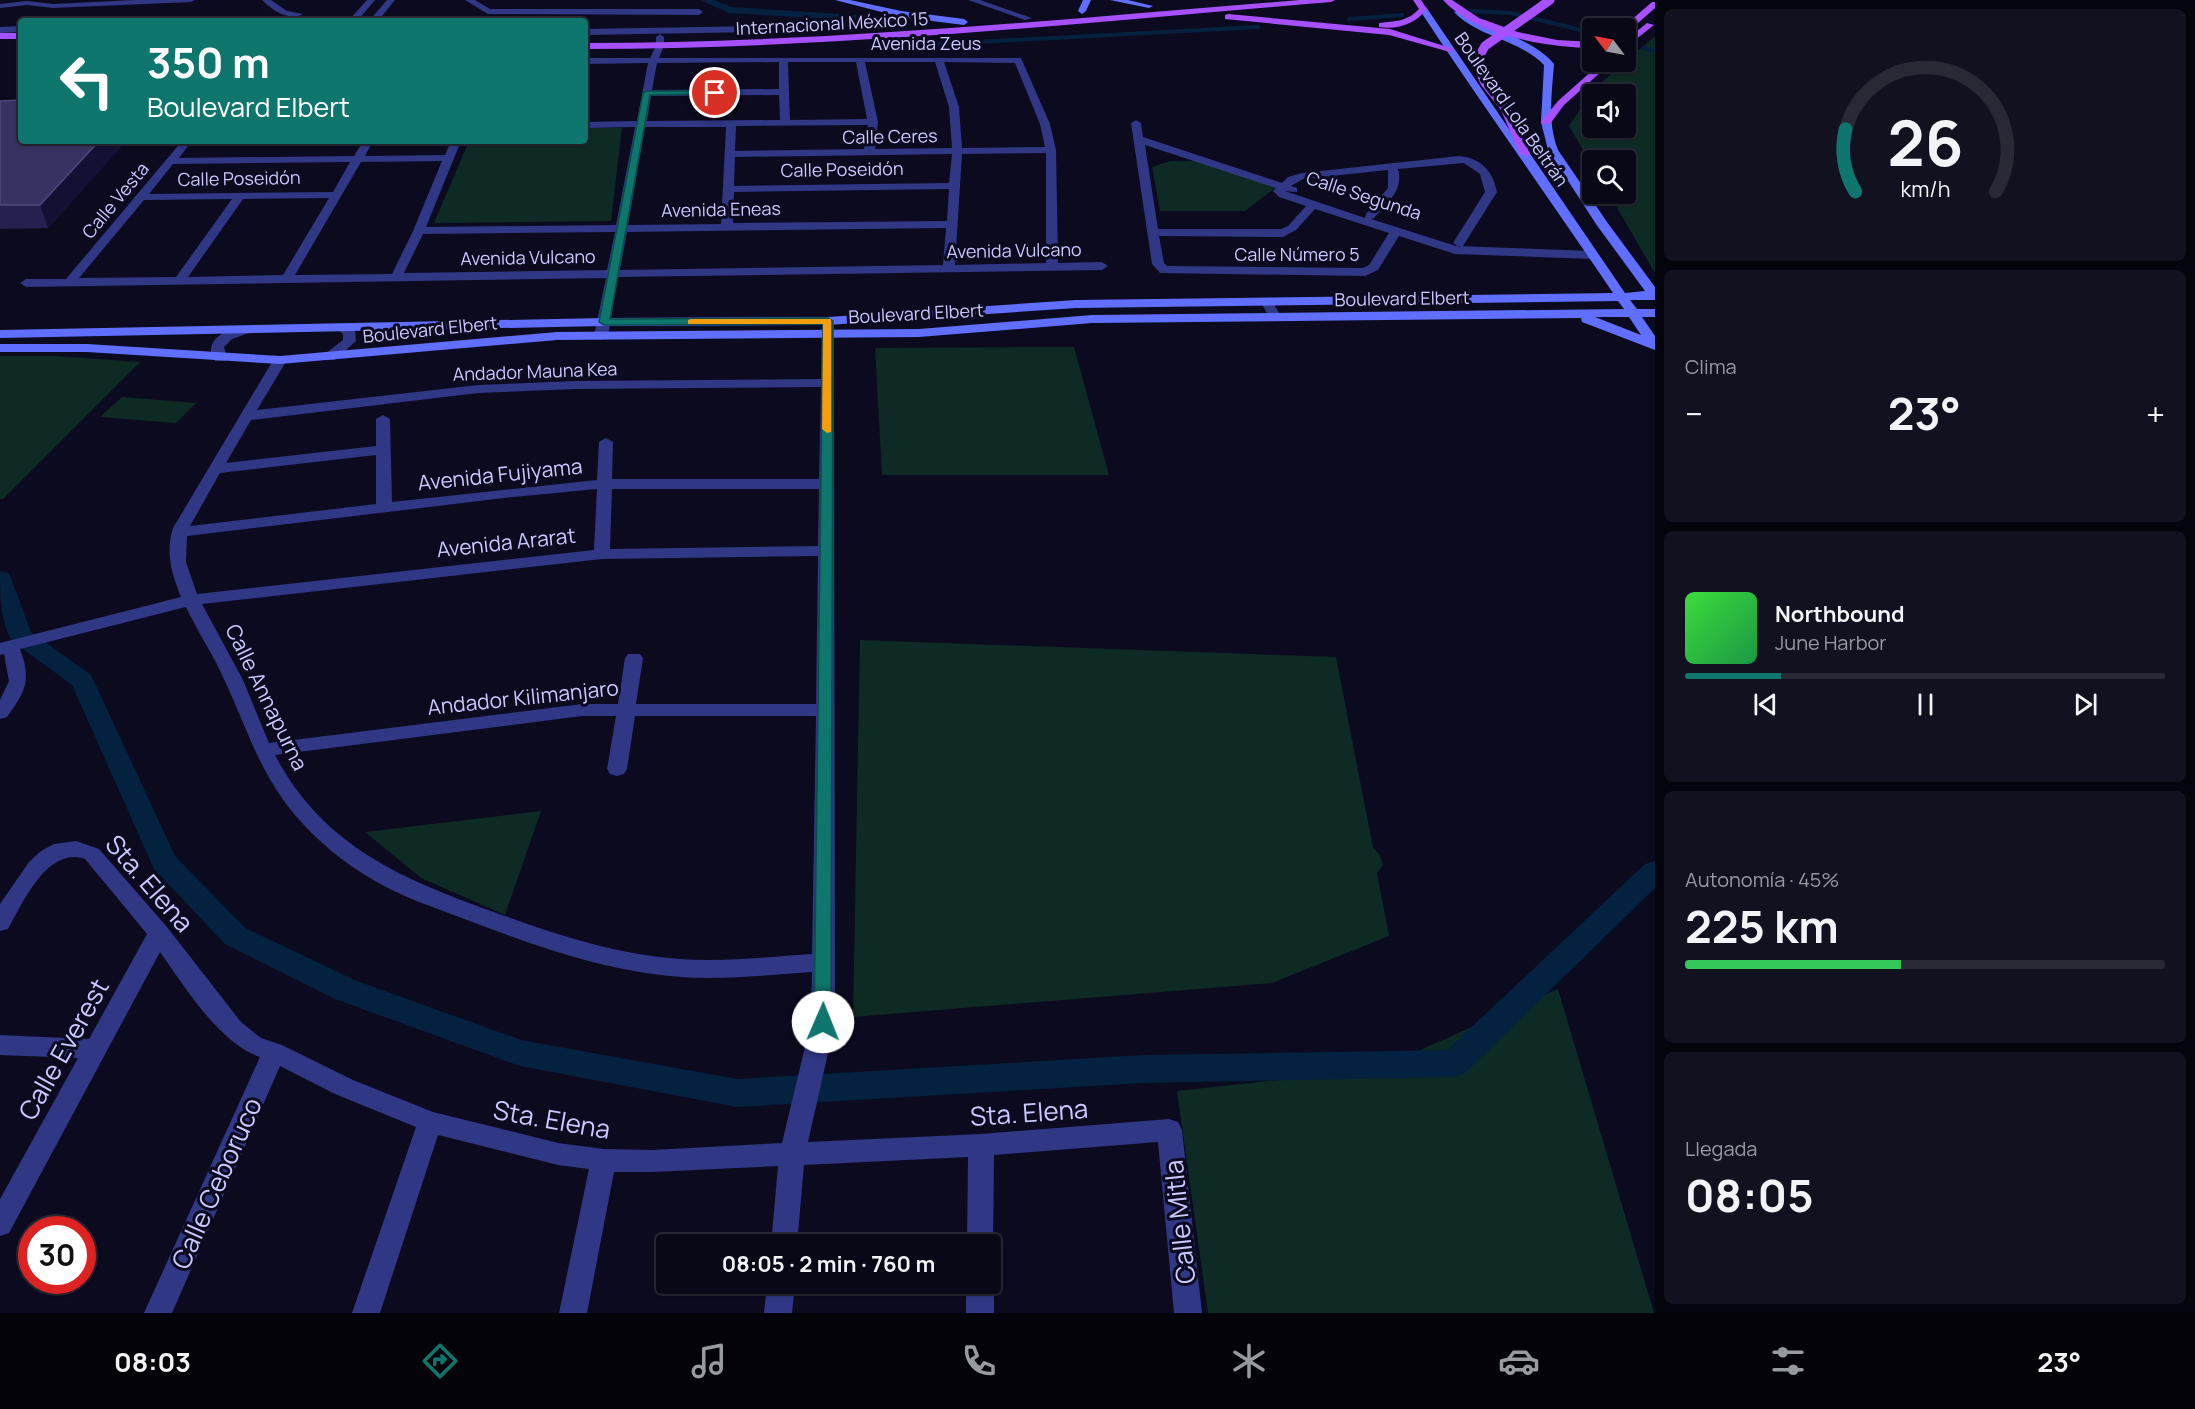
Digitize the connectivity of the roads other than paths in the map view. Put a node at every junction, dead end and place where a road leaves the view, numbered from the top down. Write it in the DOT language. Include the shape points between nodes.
graph roads {
  1 [pos="191,0"];
  2 [pos="266,0"];
  3 [pos="371,0"];
  4 [pos="391,0"];
  5 [pos="469,0"];
  6 [pos="630,0"];
  7 [pos="839,0"];
  8 [pos="972,0"];
  9 [pos="1087,0"];
  10 [pos="1114,0"];
  11 [pos="1220,0"];
  12 [pos="1277,0"];
  13 [pos="1331,0"];
  14 [pos="1336,0"];
  15 [pos="1447,0"];
  16 [pos="1550,0"];
  17 [pos="25,2"];
  18 [pos="1655,4"];
  19 [pos="1420,5"];
  20 [pos="0,6"];
  21 [pos="1149,6"];
  22 [pos="1172,10"];
  23 [pos="1082,11"];
  24 [pos="624,12"];
  25 [pos="699,12"];
  26 [pos="1458,12"];
  27 [pos="299,14"];
  28 [pos="901,14"];
  29 [pos="355,18"];
  30 [pos="376,18"];
  31 [pos="1028,18"];
  32 [pos="1067,18"];
  33 [pos="1636,20"];
  34 [pos="1655,21"];
  35 [pos="964,22"];
  36 [pos="837,23"];
  37 [pos="912,25"];
  38 [pos="18,29"];
  39 [pos="0,30"];
  40 [pos="588,32"];
  41 [pos="0,36"];
  42 [pos="18,36"];
  43 [pos="1636,36"];
  44 [pos="588,37"];
  45 [pos="660,41"];
  46 [pos="0,44"];
  47 [pos="18,44"];
  48 [pos="1582,44"];
  49 [pos="588,45"];
  50 [pos="1450,49"];
  51 [pos="783,59"];
  52 [pos="860,60"];
  53 [pos="939,60"];
  54 [pos="588,61"];
  55 [pos="653,61"];
  56 [pos="1596,72"];
  57 [pos="783,92"];
  58 [pos="647,93"];
  59 [pos="873,122"];
  60 [pos="1546,122"];
  61 [pos="731,123"];
  62 [pos="784,123"];
  63 [pos="1136,123"];
  64 [pos="641,124"];
  65 [pos="588,125"];
  66 [pos="1138,139"];
  67 [pos="184,144"];
  68 [pos="366,144"];
  69 [pos="455,144"];
  70 [pos="1051,150"];
  71 [pos="958,152"];
  72 [pos="869,153"];
  73 [pos="730,154"];
  74 [pos="1525,154"];
  75 [pos="448,158"];
  76 [pos="1196,158"];
  77 [pos="357,159"];
  78 [pos="1140,160"];
  79 [pos="170,161"];
  80 [pos="1392,166"];
  81 [pos="955,186"];
  82 [pos="729,189"];
  83 [pos="1283,191"];
  84 [pos="337,195"];
  85 [pos="240,196"];
  86 [pos="142,197"];
  87 [pos="1313,205"];
  88 [pos="1371,216"];
  89 [pos="951,224"];
  90 [pos="728,227"];
  91 [pos="622,228"];
  92 [pos="419,231"];
  93 [pos="1155,232"];
  94 [pos="1395,232"];
  95 [pos="1459,243"];
  96 [pos="1589,250"];
  97 [pos="1052,267"];
  98 [pos="1102,267"];
  99 [pos="950,269"];
  100 [pos="613,274"];
  101 [pos="396,277"];
  102 [pos="287,279"];
  103 [pos="179,280"];
  104 [pos="70,282"];
  105 [pos="26,283"];
  106 [pos="1654,294"];
  107 [pos="1620,297"];
  108 [pos="1267,302"];
  109 [pos="1631,313"];
  110 [pos="1655,313"];
  111 [pos="1559,314"];
  112 [pos="1275,318"];
  113 [pos="604,322"];
  114 [pos="828,328"];
  115 [pos="344,329"];
  116 [pos="244,330"];
  117 [pos="0,334"];
  118 [pos="601,336"];
  119 [pos="1655,347"];
  120 [pos="0,348"];
  121 [pos="330,357"];
  122 [pos="220,358"];
  123 [pos="280,360"];
  124 [pos="828,384"];
  125 [pos="246,416"];
  126 [pos="383,419"];
  127 [pos="606,442"];
  128 [pos="384,450"];
  129 [pos="215,469"];
  130 [pos="605,484"];
  131 [pos="827,484"];
  132 [pos="384,508"];
  133 [pos="180,532"];
  134 [pos="826,551"];
  135 [pos="602,554"];
  136 [pos="192,600"];
  137 [pos="5,647"];
  138 [pos="634,658"];
  139 [pos="626,709"];
  140 [pos="825,710"];
  141 [pos="0,713"];
  142 [pos="263,750"];
  143 [pos="617,769"];
  144 [pos="0,922"];
  145 [pos="159,933"];
  146 [pos="824,962"];
  147 [pos="0,1045"];
  148 [pos="96,1049"];
  149 [pos="274,1052"];
  150 [pos="430,1122"];
  151 [pos="1169,1130"];
  152 [pos="981,1145"];
  153 [pos="792,1155"];
  154 [pos="604,1160"];
  155 [pos="0,1224"];
  156 [pos="785,1234"];
  157 [pos="980,1234"];
  158 [pos="780,1294"];
  159 [pos="980,1294"];
  160 [pos="158,1313"];
  161 [pos="366,1313"];
  162 [pos="573,1313"];
  163 [pos="778,1313"];
  164 [pos="980,1313"];
  165 [pos="1188,1313"];
  1 -- 17 [label="street" via="53,6"];
  2 -- 27 [label="street" via="285,13"];
  3 -- 29 [label="street"];
  4 -- 30 [label="street"];
  5 -- 24 [label="street" via="488,11"];
  6 -- 24 [label="street"];
  7 -- 28 [label="street"];
  8 -- 31 [label="street"];
  9 -- 23 [label="street"];
  10 -- 21 [label="street"];
  11 -- 21 [label="main road"];
  12 -- 22 [label="main road, Internacional México 15"];
  13 -- 22 [label="main road, Internacional México 15"];
  14 -- 19 [label="main road" via="1323,13 1346,23 1387,26 1417,17"];
  15 -- 26 [label="main road"];
  16 -- 74 [label="main road, bridge" via="1493,41 1476,62 1485,83 1505,108"];
  17 -- 20 [label="street"];
  18 -- 33 [label="main road"];
  19 -- 50 [label="street, Boulevard Lola Beltrán"];
  21 -- 23 [label="main road"];
  22 -- 32 [label="main road, Internacional México 15"];
  23 -- 32 [label="main road"];
  24 -- 25 [label="street"];
  26 -- 48 [label="main road" via="1540,41"];
  26 -- 60 [label="street, Boulevard Lola Beltrán" via="1481,28 1527,46 1543,57 1551,69"];
  28 -- 35 [label="street"];
  28 -- 37 [label="street" via="912,20"];
  31 -- 32 [label="main road, Internacional México 15"];
  31 -- 35 [label="main road, Internacional México 15"];
  32 -- 45 [label="main road, Internacional México 15" via="803,42"];
  32 -- 50 [label="main road" via="1095,23 1237,18 1390,32"];
  34 -- 43 [label="main road"];
  35 -- 37 [label="main road, Internacional México 15"];
  36 -- 40 [label="street" via="756,29"];
  37 -- 45 [label="main road, Internacional México 15"];
  38 -- 39 [label="street"];
  41 -- 42 [label="main road"];
  44 -- 45 [label="main road, Internacional México 15"];
  45 -- 49 [label="main road, Internacional México 15"];
  45 -- 55 [label="street"];
  46 -- 47 [label="main road"];
  50 -- 74 [label="street, Boulevard Lola Beltrán" via="1507,134"];
  51 -- 52 [label="street, Avenida Zeus"];
  51 -- 55 [label="street, Avenida Zeus"];
  51 -- 57 [label="street"];
  52 -- 53 [label="street, Avenida Zeus"];
  52 -- 59 [label="street"];
  53 -- 70 [label="street, Avenida Zeus" via="1020,61"];
  53 -- 71 [label="street" via="954,107"];
  54 -- 55 [label="street, Avenida Zeus"];
  55 -- 58 [label="street"];
  56 -- 60 [label="main road"];
  57 -- 58 [label="street"];
  57 -- 62 [label="street"];
  58 -- 64 [label="street"];
  59 -- 62 [label="street"];
  59 -- 72 [label="street"];
  60 -- 106 [label="street, Boulevard Lola Beltrán" via="1554,150"];
  61 -- 62 [label="street"];
  61 -- 64 [label="street"];
  61 -- 73 [label="street"];
  63 -- 66 [label="street"];
  64 -- 65 [label="street"];
  64 -- 91 [label="street"];
  66 -- 76 [label="street, Calle Segunda"];
  66 -- 78 [label="street"];
  67 -- 79 [label="street, Calle Vesta"];
  68 -- 77 [label="street"];
  69 -- 75 [label="street"];
  70 -- 71 [label="street, Calle Ceres"];
  70 -- 97 [label="street"];
  71 -- 72 [label="street, Calle Ceres"];
  71 -- 81 [label="street"];
  72 -- 73 [label="street, Calle Ceres"];
  73 -- 82 [label="street"];
  74 -- 96 [label="street, Boulevard Lola Beltrán"];
  75 -- 77 [label="street"];
  75 -- 92 [label="street"];
  76 -- 78 [label="street"];
  76 -- 83 [label="street, Calle Segunda"];
  77 -- 79 [label="street"];
  77 -- 84 [label="street"];
  78 -- 93 [label="street"];
  79 -- 86 [label="street, Calle Vesta"];
  80 -- 83 [label="street" via="1296,177"];
  80 -- 88 [label="street" via="1395,187"];
  80 -- 95 [label="street" via="1459,159 1477,162 1489,180 1491,192"];
  81 -- 82 [label="street, Calle Poseidón"];
  81 -- 89 [label="street"];
  82 -- 90 [label="street"];
  83 -- 87 [label="street, Calle Segunda"];
  83 -- 88 [label="street, Calle Segunda"];
  84 -- 85 [label="street, Calle Poseidón"];
  84 -- 102 [label="street"];
  85 -- 86 [label="street, Calle Poseidón"];
  85 -- 103 [label="street"];
  86 -- 104 [label="street, Calle Vesta"];
  87 -- 93 [label="street" via="1283,233"];
  87 -- 94 [label="street, Calle Segunda"];
  88 -- 95 [label="street, Calle Segunda"];
  89 -- 90 [label="street, Avenida Eneas"];
  89 -- 99 [label="street"];
  90 -- 91 [label="street, Avenida Eneas"];
  91 -- 92 [label="street, Avenida Eneas"];
  91 -- 100 [label="street"];
  92 -- 101 [label="street"];
  93 -- 94 [label="street, Calle Número 5" via="1158,264 1164,270 1178,272 1365,272 1374,267"];
  94 -- 96 [label="street, Calle Segunda" via="1462,251"];
  95 -- 96 [label="street, Calle Segunda"];
  96 -- 107 [label="street, Boulevard Lola Beltrán"];
  97 -- 98 [label="street, Avenida Vulcano"];
  97 -- 99 [label="street, Avenida Vulcano"];
  99 -- 100 [label="street, Avenida Vulcano"];
  100 -- 101 [label="street, Avenida Vulcano"];
  100 -- 113 [label="street"];
  101 -- 102 [label="street, Avenida Vulcano"];
  102 -- 103 [label="street, Avenida Vulcano"];
  103 -- 104 [label="street, Avenida Vulcano"];
  104 -- 105 [label="street, Avenida Vulcano"];
  106 -- 107 [label="street, Boulevard Elbert"];
  107 -- 108 [label="street, Boulevard Elbert"];
  107 -- 109 [label="street, Boulevard Lola Beltrán"];
  108 -- 112 [label="street"];
  108 -- 114 [label="street, Boulevard Elbert" via="1052,305"];
  109 -- 110 [label="street, Boulevard Elbert"];
  109 -- 111 [label="street, Boulevard Elbert"];
  109 -- 119 [label="street, Boulevard Lola Beltrán"];
  111 -- 112 [label="street, Boulevard Elbert"];
  111 -- 119 [label="street" via="1610,326"];
  112 -- 114 [label="street, Boulevard Elbert" via="1070,319 919,333"];
  113 -- 114 [label="street, Boulevard Elbert"];
  113 -- 115 [label="street, Boulevard Elbert"];
  113 -- 118 [label="street"];
  114 -- 118 [label="street, Boulevard Elbert"];
  114 -- 124 [label="street"];
  115 -- 116 [label="street, Boulevard Elbert"];
  115 -- 121 [label="street" via="350,333 349,341"];
  116 -- 117 [label="street, Boulevard Elbert"];
  116 -- 122 [label="street" via="217,344"];
  118 -- 121 [label="street, Boulevard Elbert" via="528,338"];
  120 -- 122 [label="street, Boulevard Elbert" via="106,349"];
  121 -- 123 [label="street, Boulevard Elbert"];
  122 -- 123 [label="street, Boulevard Elbert"];
  123 -- 125 [label="street, Calle Annapurna"];
  124 -- 125 [label="street, Andador Mauna Kea" via="478,389"];
  124 -- 131 [label="street"];
  125 -- 129 [label="street, Calle Annapurna"];
  126 -- 128 [label="street"];
  127 -- 130 [label="street"];
  128 -- 129 [label="street"];
  128 -- 132 [label="street"];
  129 -- 133 [label="street, Calle Annapurna"];
  130 -- 131 [label="street, Avenida Fujiyama"];
  130 -- 132 [label="street, Avenida Fujiyama"];
  130 -- 135 [label="street"];
  131 -- 134 [label="street"];
  132 -- 133 [label="street, Avenida Fujiyama"];
  133 -- 136 [label="street, Calle Annapurna" via="178,561"];
  134 -- 135 [label="street, Avenida Ararat"];
  134 -- 140 [label="street"];
  135 -- 136 [label="street, Avenida Ararat"];
  136 -- 137 [label="street, Avenida Ararat"];
  136 -- 142 [label="street, Calle Annapurna" via="230,672"];
  137 -- 141 [label="street" via="20,671 20,680"];
  138 -- 139 [label="street"];
  139 -- 140 [label="street, Andador Kilimanjaro"];
  139 -- 142 [label="street, Andador Kilimanjaro" via="582,710"];
  139 -- 143 [label="street"];
  140 -- 146 [label="street"];
  142 -- 146 [label="street, Calle Annapurna" via="286,789 323,833 382,876 426,896 527,934 660,966 701,969"];
  144 -- 145 [label="street, Sta. Elena" via="38,864 60,849 72,847 92,854"];
  145 -- 148 [label="street, Calle Everest"];
  145 -- 149 [label="street, Sta. Elena" via="234,1029 253,1045"];
  146 -- 153 [label="street" via="823,1022"];
  147 -- 148 [label="street"];
  148 -- 155 [label="street, Calle Everest"];
  149 -- 150 [label="street, Sta. Elena" via="344,1087"];
  149 -- 160 [label="street, Calle Ceboruco"];
  150 -- 154 [label="street, Sta. Elena" via="558,1154"];
  150 -- 161 [label="street"];
  151 -- 152 [label="street, Sta. Elena"];
  151 -- 165 [label="street, Calle Mitla"];
  152 -- 153 [label="street, Sta. Elena"];
  152 -- 157 [label="street"];
  153 -- 154 [label="street, Sta. Elena"];
  153 -- 156 [label="street"];
  154 -- 162 [label="street"];
  158 -- 163 [label="street"];
  159 -- 164 [label="street"];
}
